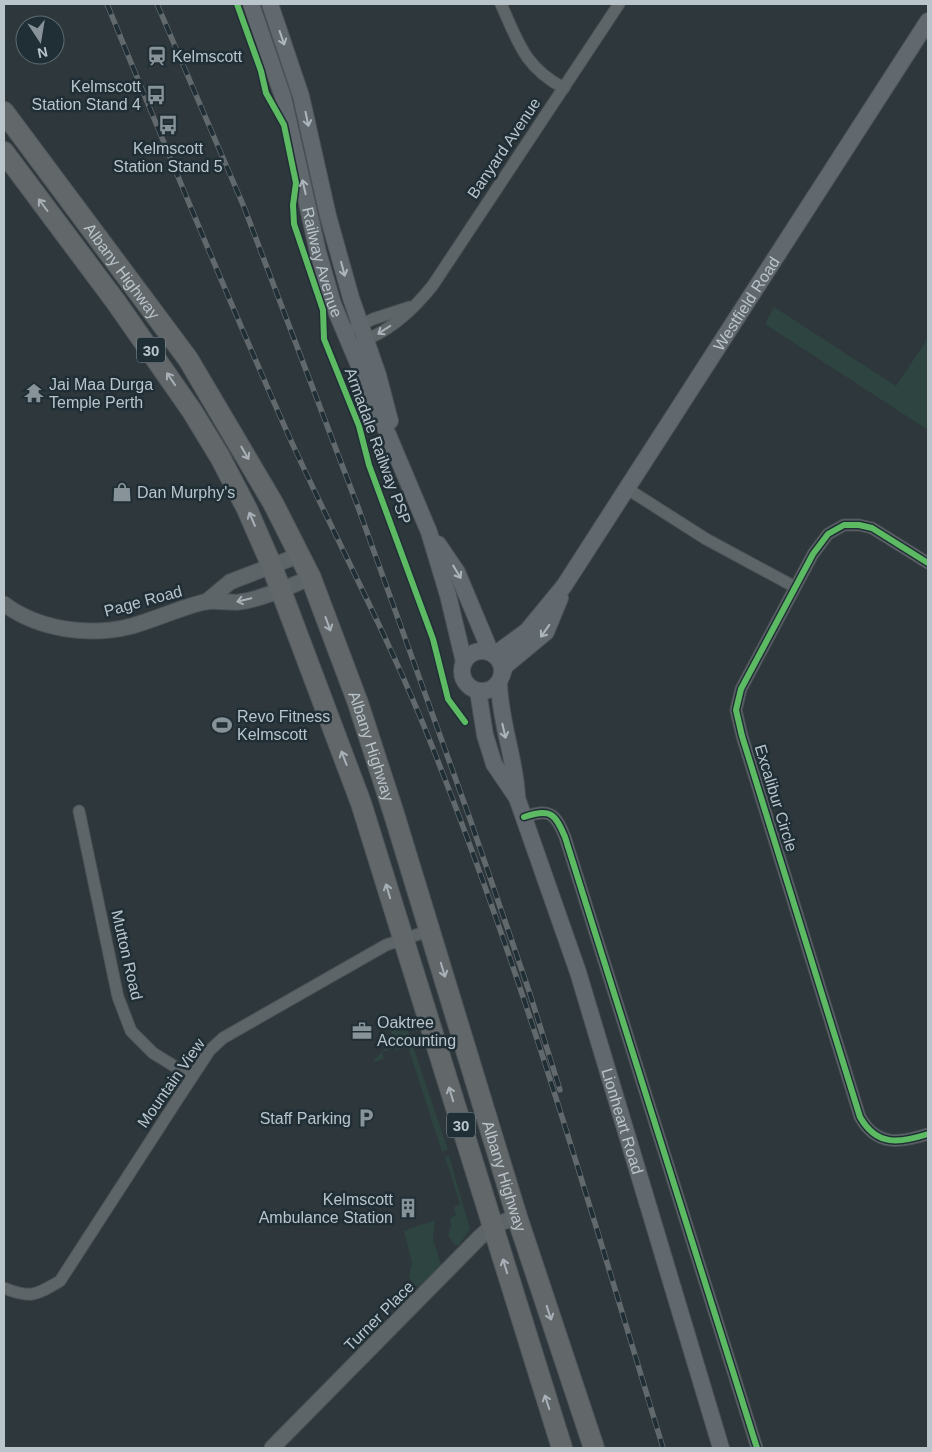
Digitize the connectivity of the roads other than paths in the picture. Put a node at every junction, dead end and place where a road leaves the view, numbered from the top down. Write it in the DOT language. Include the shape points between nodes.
graph roads {
  1 [pos="251,4"];
  2 [pos="270,4"];
  3 [pos="501,4"];
  4 [pos="619,4"];
  5 [pos="928,21"];
  6 [pos="564,88"];
  7 [pos="4,112"];
  8 [pos="4,152"];
  9 [pos="318,170"];
  10 [pos="85,219"];
  11 [pos="64,234"];
  12 [pos="318,252"];
  13 [pos="412,307"];
  14 [pos="356,336"];
  15 [pos="626,488"];
  16 [pos="429,532"];
  17 [pos="300,555"];
  18 [pos="928,563"];
  19 [pos="271,564"];
  20 [pos="312,578"];
  21 [pos="564,586"];
  22 [pos="795,587"];
  23 [pos="280,589"];
  24 [pos="206,602"];
  25 [pos="4,604"];
  26 [pos="492,654"];
  27 [pos="464,662"];
  28 [pos="500,679"];
  29 [pos="478,691"];
  30 [pos="517,798"];
  31 [pos="79,810"];
  32 [pos="524,817"];
  33 [pos="431,930"];
  34 [pos="403,938"];
  35 [pos="192,1077"];
  36 [pos="928,1134"];
  37 [pos="517,1217"];
  38 [pos="492,1226"];
  39 [pos="4,1288"];
  40 [pos="273,1448"];
  41 [pos="562,1448"];
  42 [pos="594,1448"];
  43 [pos="721,1448"];
  44 [pos="757,1448"];
  12 -- 1 [label="main road, Railway Avenue, one-way" via="283,96"];
  2 -- 9 [label="main road, Railway Avenue, one-way" via="301,96"];
  3 -- 6 [label="street" via="527,59 541,74"];
  4 -- 6 [label="street, Banyard Avenue"];
  5 -- 15 [label="main road, Westfield Road"];
  6 -- 13 [label="street, Banyard Avenue" via="433,285"];
  7 -- 10 [label="highway, Albany Highway / 30"];
  11 -- 8 [label="highway, Albany Highway / 30, one-way"];
  9 -- 12 [label="main road" via="328,242 324,250"];
  9 -- 14 [label="main road, Railway Avenue, one-way"];
  10 -- 11 [label="highway"];
  10 -- 17 [label="highway, Albany Highway / 30, one-way" via="188,359 274,503"];
  19 -- 11 [label="highway, Albany Highway / 30, one-way" via="247,509 192,411"];
  12 -- 14 [label="main road, Railway Avenue" via="333,304"];
  13 -- 14 [label="street, Banyard Avenue"];
  13 -- 14 [label="street, Banyard Avenue, one-way" via="390,326"];
  14 -- 16 [label="main road, Railway Avenue" via="388,411 398,454"];
  15 -- 21 [label="main road, Westfield Road"];
  15 -- 22 [label="street" via="706,539"];
  16 -- 26 [label="main road, Railway Avenue, one-way" via="457,572"];
  16 -- 27 [label="main road, Railway Avenue"];
  17 -- 19 [label="street, Page Road"];
  17 -- 20 [label="highway, Albany Highway / 30"];
  18 -- 22 [label="street, Excalibur Circle" via="872,528 844,526 828,534 821,542"];
  19 -- 23 [label="highway, Albany Highway / 30"];
  19 -- 24 [label="street, Page Road" via="230,582"];
  20 -- 23 [label="street, Page Road"];
  20 -- 33 [label="highway, Albany Highway / 30, one-way" via="358,704"];
  21 -- 26 [label="main road, Westfield Road" via="527,631"];
  21 -- 28 [label="main road, Westfield Road, one-way" via="546,632 506,666"];
  22 -- 36 [label="street, Excalibur Circle" via="742,688 736,710 738,722 860,1117 872,1133 890,1141 907,1141"];
  23 -- 24 [label="street, Page Road, one-way" via="240,602"];
  34 -- 23 [label="highway, Albany Highway / 30, one-way" via="361,803"];
  24 -- 25 [label="street, Page Road" via="129,626 93,630 71,630 33,620"];
  26 -- 27 [label="main road" via="475,652"];
  26 -- 28 [label="main road" via="500,662"];
  27 -- 29 [label="main road" via="464,680"];
  28 -- 29 [label="main road" via="489,690"];
  28 -- 30 [label="main road, Lionheart Road, one-way" via="499,709 516,774"];
  29 -- 30 [label="main road, Lionheart Road" via="494,764"];
  30 -- 32 [label="main road, Lionheart Road"];
  31 -- 35 [label="street, Mutton Road" via="118,997 131,1031 153,1053"];
  32 -- 43 [label="main road, Lionheart Road" via="578,972"];
  32 -- 44 [label="street" via="540,811 550,813 558,819 565,837"];
  33 -- 34 [label="street, Mountain View"];
  33 -- 37 [label="highway, Albany Highway / 30, one-way"];
  34 -- 35 [label="street, Mountain View" via="386,944 223,1038 210,1050"];
  38 -- 34 [label="highway, Albany Highway / 30, one-way"];
  35 -- 39 [label="street, Mountain View" via="60,1281 28,1296"];
  37 -- 38 [label="street, Turner Place"];
  37 -- 42 [label="highway, Albany Highway / 30, one-way"];
  38 -- 40 [label="street, Turner Place"];
  41 -- 38 [label="highway, Albany Highway / 30, one-way"];
}
